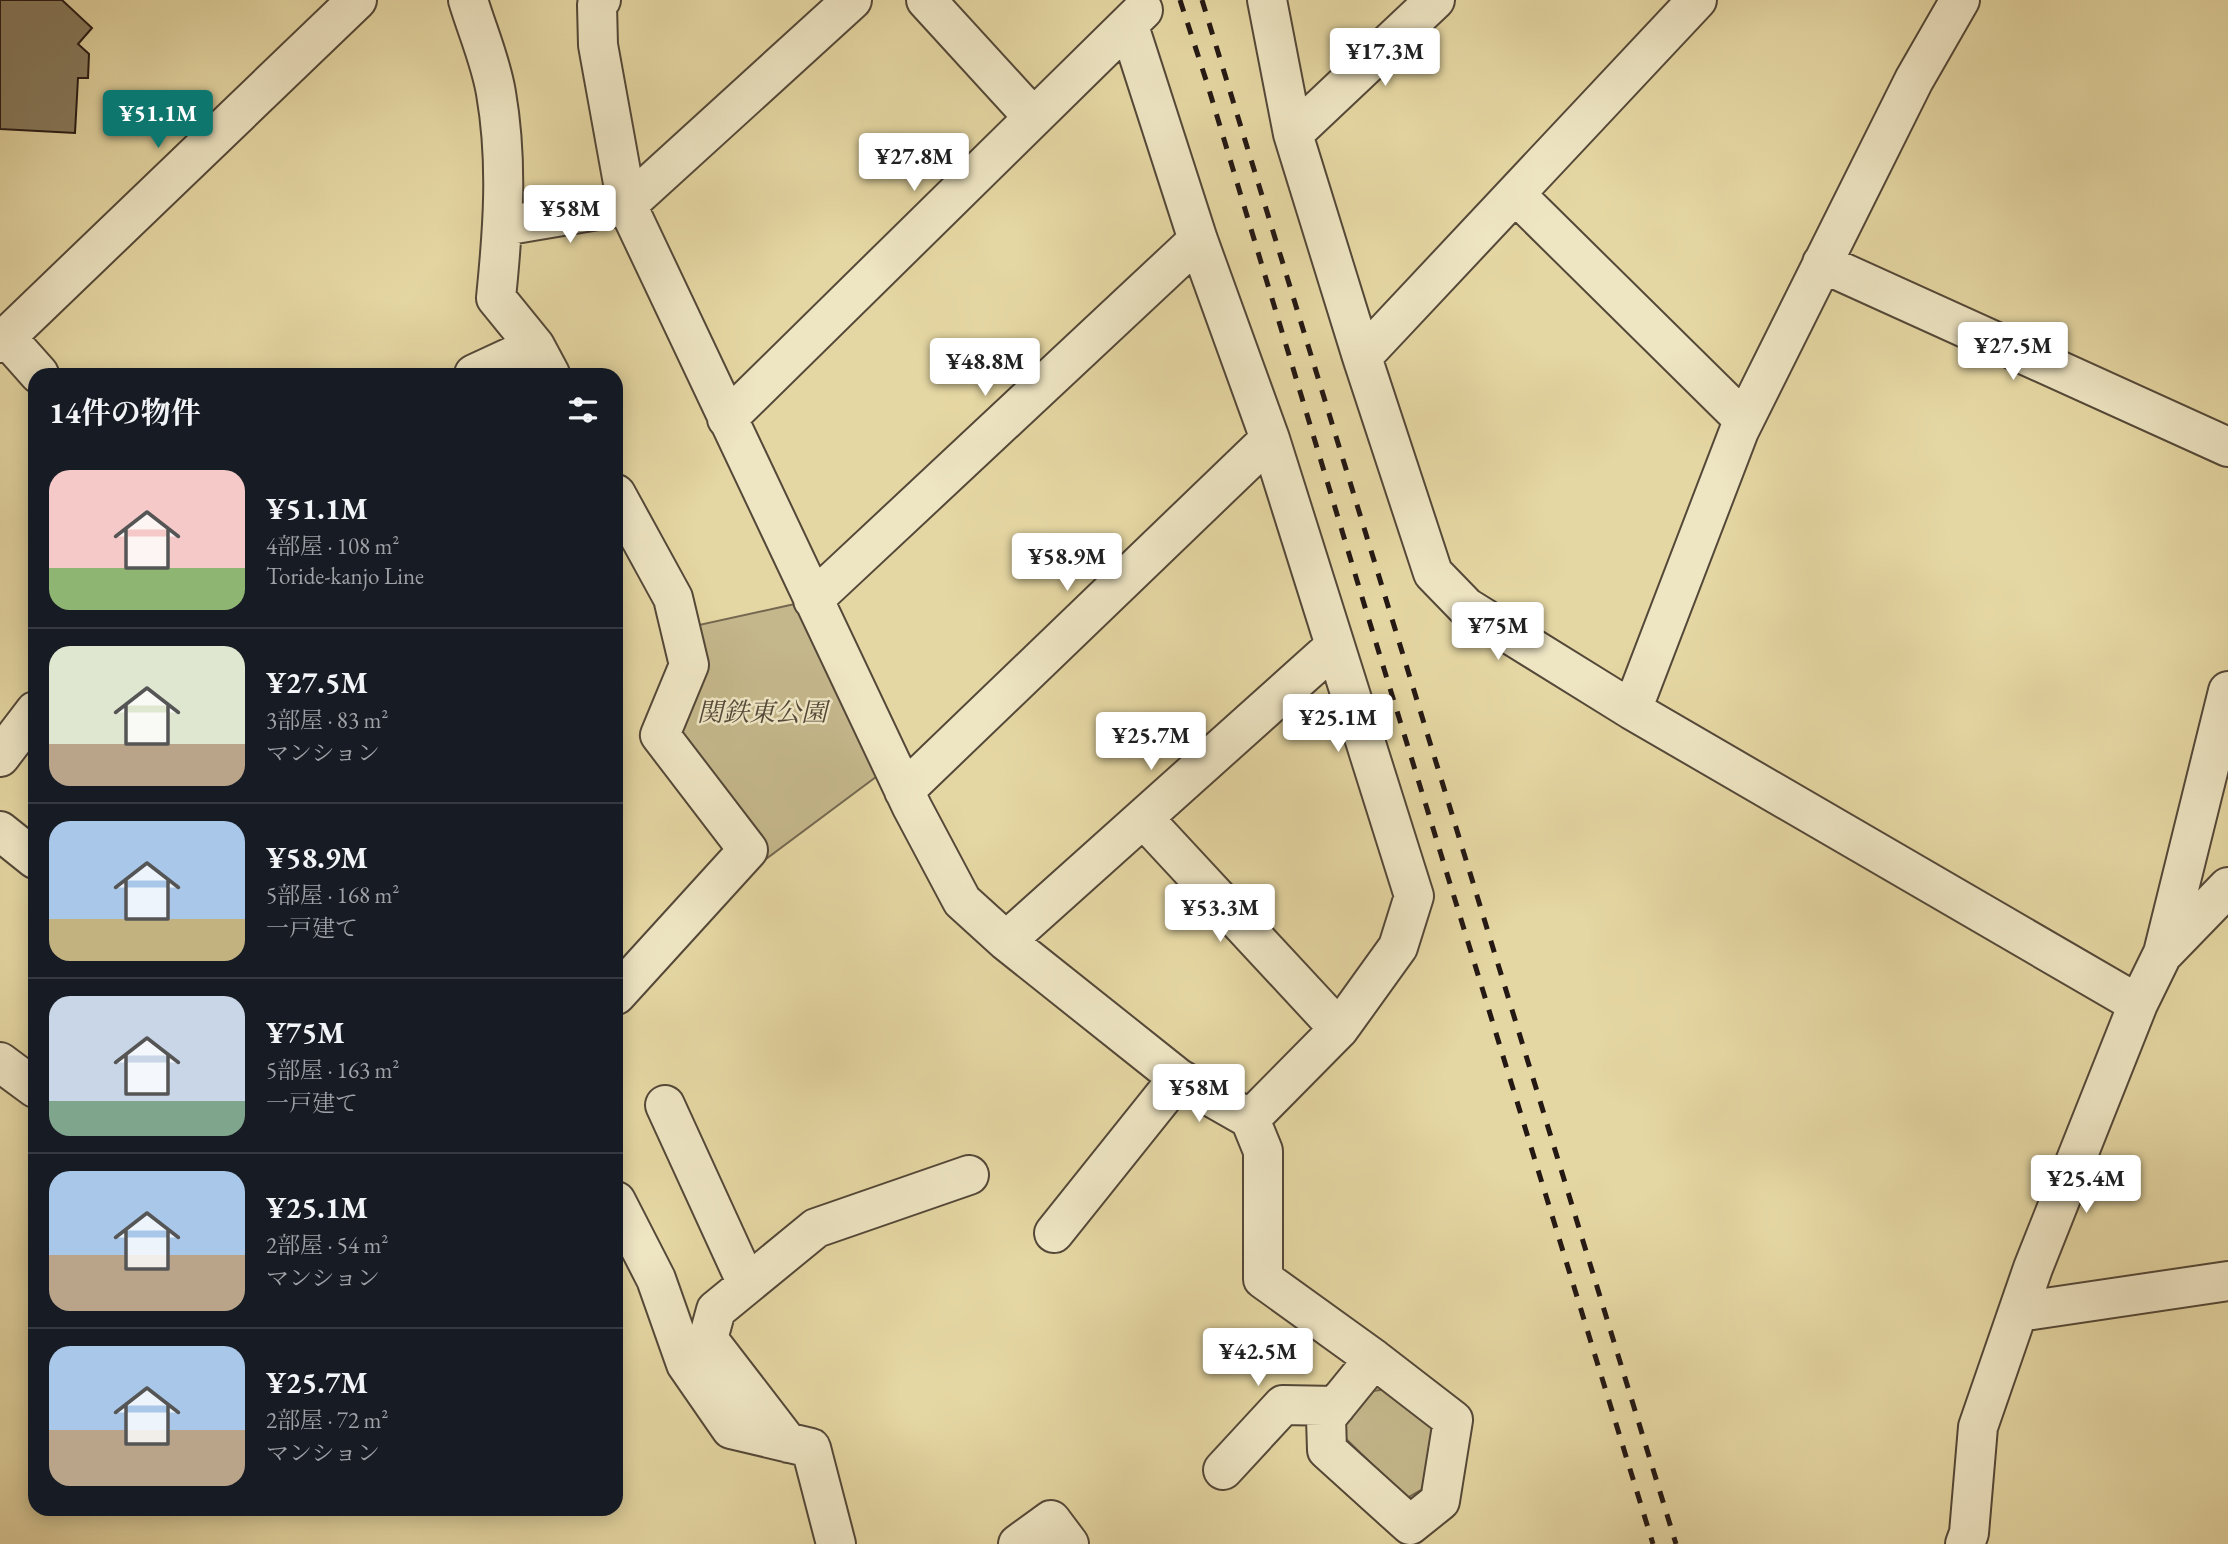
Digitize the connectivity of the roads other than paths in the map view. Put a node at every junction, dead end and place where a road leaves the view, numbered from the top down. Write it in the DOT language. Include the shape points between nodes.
graph roads {
  1 [pos="357,0"];
  2 [pos="468,0"];
  3 [pos="600,0"];
  4 [pos="852,0"];
  5 [pos="926,0"];
  6 [pos="1267,0"];
  7 [pos="1435,0"];
  8 [pos="1697,0"];
  9 [pos="1960,0"];
  10 [pos="1033,117"];
  11 [pos="1293,134"];
  12 [pos="1515,194"];
  13 [pos="627,205"];
  14 [pos="503,226"];
  15 [pos="1198,240"];
  16 [pos="1822,263"];
  17 [pos="3,340"];
  18 [pos="1362,357"];
  19 [pos="542,360"];
  20 [pos="33,368"];
  21 [pos="503,368"];
  22 [pos="727,419"];
  23 [pos="1744,420"];
  24 [pos="1270,439"];
  25 [pos="2228,447"];
  26 [pos="623,507"];
  27 [pos="813,600"];
  28 [pos="1335,646"];
  29 [pos="2228,691"];
  30 [pos="1632,710"];
  31 [pos="28,720"];
  32 [pos="0,757"];
  33 [pos="904,791"];
  34 [pos="1144,819"];
  35 [pos="0,831"];
  36 [pos="28,853"];
  37 [pos="2228,887"];
  38 [pos="1006,941"];
  39 [pos="2162,955"];
  40 [pos="623,987"];
  41 [pos="2138,1004"];
  42 [pos="1339,1029"];
  43 [pos="0,1062"];
  44 [pos="1178,1078"];
  45 [pos="28,1083"];
  46 [pos="665,1105"];
  47 [pos="1250,1119"];
  48 [pos="970,1175"];
  49 [pos="623,1214"];
  50 [pos="1054,1234"];
  51 [pos="2228,1281"];
  52 [pos="747,1284"];
  53 [pos="2018,1312"];
  54 [pos="1374,1359"];
  55 [pos="1336,1406"];
  56 [pos="788,1443"];
  57 [pos="1223,1469"];
  58 [pos="836,1544"];
  59 [pos="1018,1544"];
  60 [pos="1069,1544"];
  61 [pos="1965,1544"];
  1 -- 17 [label="street"];
  2 -- 14 [label="street" via="496,91 504,156"];
  3 -- 13 [label="street" via="598,45"];
  4 -- 13 [label="street"];
  5 -- 10 [label="street"];
  6 -- 11 [label="street"];
  7 -- 11 [label="street"];
  8 -- 12 [label="street"];
  9 -- 16 [label="street" via="1914,80"];
  10 -- 15 [label="street" via="1137,17"];
  10 -- 22 [label="street"];
  11 -- 18 [label="street"];
  12 -- 18 [label="street"];
  12 -- 23 [label="street"];
  13 -- 14 [label="street"];
  13 -- 22 [label="street"];
  14 -- 19 [label="street" via="496,298"];
  15 -- 24 [label="street"];
  15 -- 27 [label="street"];
  16 -- 23 [label="street"];
  16 -- 25 [label="street"];
  17 -- 20 [label="street"];
  18 -- 30 [label="street" via="1433,573 1466,607"];
  19 -- 21 [label="street"];
  22 -- 27 [label="street"];
  23 -- 30 [label="street"];
  24 -- 28 [label="street"];
  24 -- 33 [label="street"];
  26 -- 40 [label="street" via="673,598 689,665 660,735 748,850"];
  27 -- 33 [label="street"];
  28 -- 34 [label="street"];
  28 -- 42 [label="street" via="1414,896 1398,947"];
  29 -- 39 [label="street"];
  30 -- 41 [label="street"];
  31 -- 32 [label="street"];
  33 -- 38 [label="street" via="962,901"];
  34 -- 38 [label="street"];
  34 -- 42 [label="street"];
  35 -- 36 [label="street"];
  37 -- 39 [label="street"];
  38 -- 44 [label="street"];
  39 -- 41 [label="street"];
  41 -- 53 [label="street"];
  42 -- 47 [label="street"];
  43 -- 45 [label="street"];
  44 -- 47 [label="street"];
  44 -- 50 [label="street"];
  46 -- 52 [label="street"];
  47 -- 54 [label="street" via="1263,1151 1263,1279"];
  48 -- 52 [label="street" via="816,1228"];
  49 -- 56 [label="street" via="656,1279 686,1364 731,1429"];
  51 -- 53 [label="street"];
  52 -- 56 [label="street" via="716,1310 708,1339"];
  53 -- 61 [label="street" via="1978,1427"];
  54 -- 55 [label="street"];
  54 -- 55 [label="street" via="1452,1420 1440,1501 1410,1525 1327,1450 1326,1418"];
  55 -- 57 [label="street" via="1283,1405"];
  56 -- 58 [label="street" via="811,1448"];
  59 -- 60 [label="street" via="1051,1520"];
}
